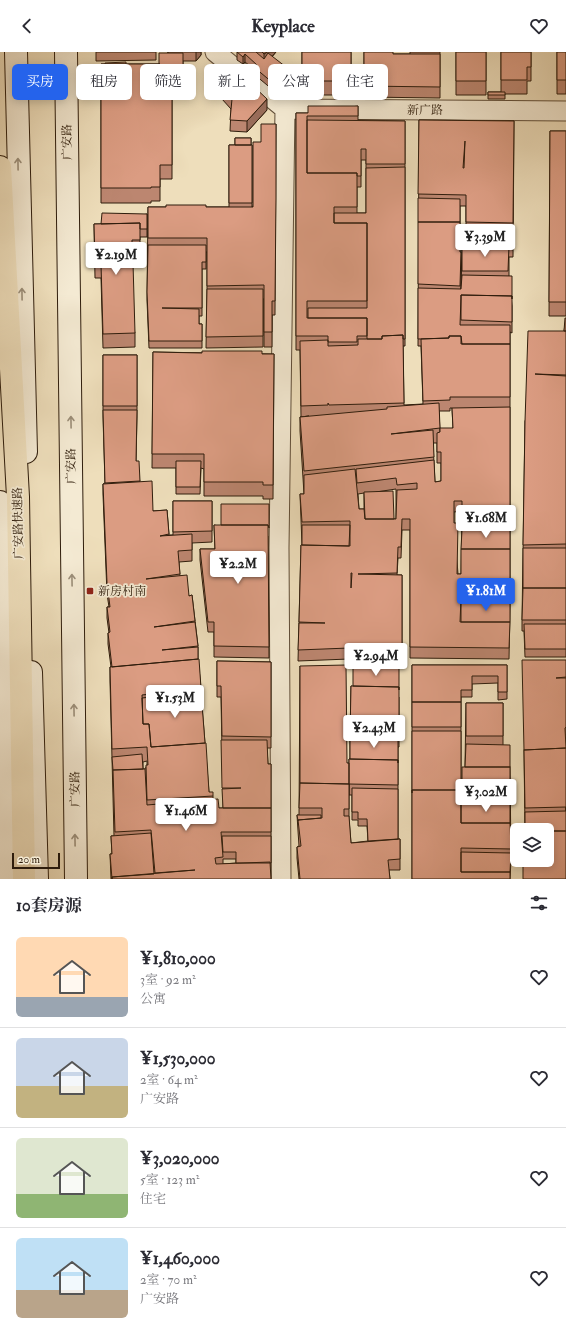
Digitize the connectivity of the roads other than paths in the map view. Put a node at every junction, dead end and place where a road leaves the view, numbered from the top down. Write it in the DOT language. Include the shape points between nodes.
graph roads {
  1 [pos="16,52"];
  2 [pos="66,52"];
  3 [pos="215,52"];
  4 [pos="285,109"];
  5 [pos="566,110"];
  6 [pos="0,167"];
  7 [pos="0,502"];
  8 [pos="1,651"];
  9 [pos="5,879"];
  10 [pos="24,879"];
  11 [pos="37,879"];
  12 [pos="76,879"];
  13 [pos="281,879"];
  11 -- 1 [label="main road, one-way"];
  12 -- 2 [label="main road, 广安路, one-way"];
  3 -- 4 [label="street"];
  4 -- 5 [label="street, 新广路"];
  4 -- 13 [label="street" via="279,548"];
  6 -- 10 [label="highway, 广安路快速路" via="18,497"];
  7 -- 8 [label="main road"];
  8 -- 9 [label="main road"];
}
